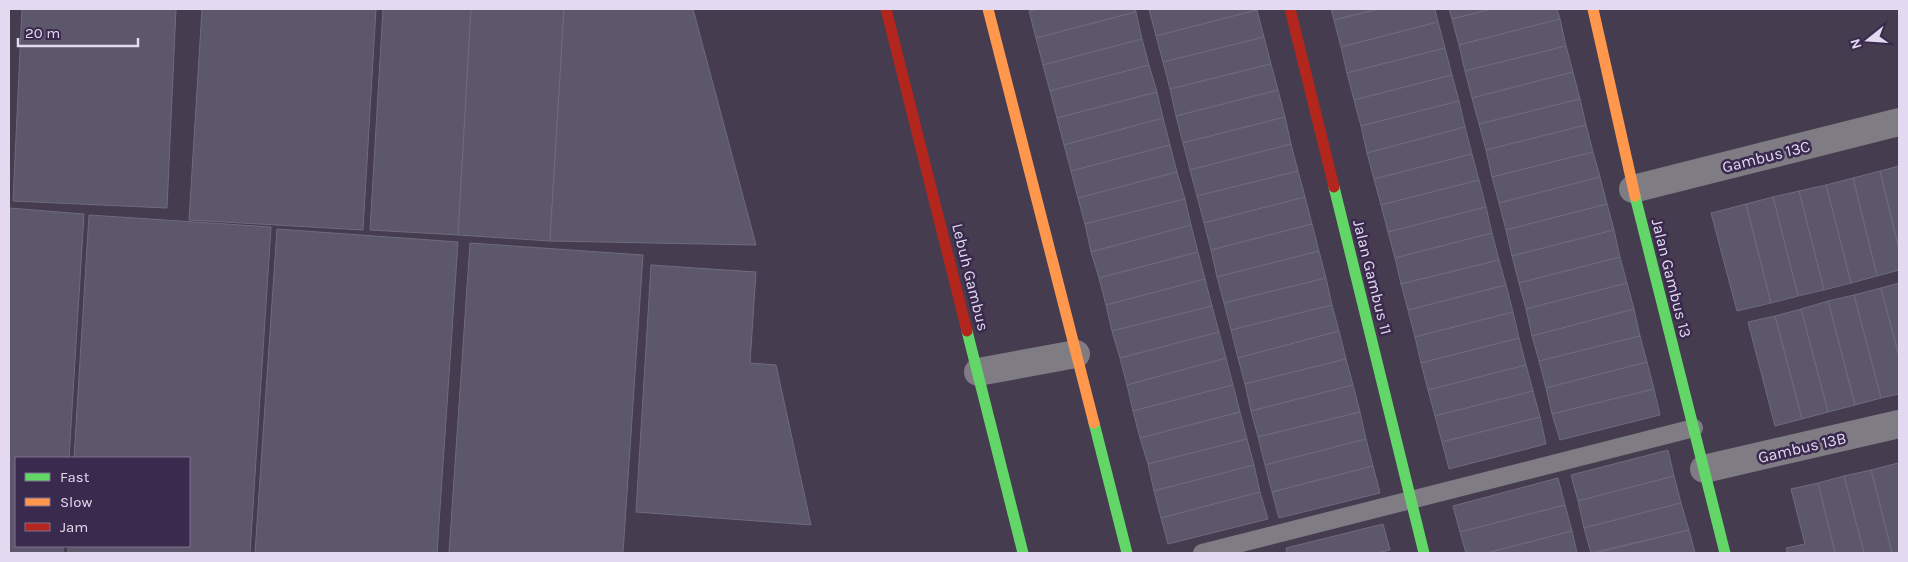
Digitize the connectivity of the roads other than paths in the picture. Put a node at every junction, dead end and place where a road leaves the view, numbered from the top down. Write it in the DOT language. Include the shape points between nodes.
graph roads {
  1 [pos="886,9"];
  2 [pos="989,9"];
  3 [pos="1290,9"];
  4 [pos="1593,9"];
  5 [pos="1899,122"];
  6 [pos="1633,189"];
  7 [pos="1076,354"];
  8 [pos="978,372"];
  9 [pos="1899,424"];
  10 [pos="1694,428"];
  11 [pos="1704,469"];
  12 [pos="1411,500"];
  13 [pos="1023,553"];
  14 [pos="1127,553"];
  15 [pos="1202,553"];
  16 [pos="1424,553"];
  17 [pos="1725,553"];
  1 -- 8 [label="street, Lebuh Gambus"];
  2 -- 7 [label="street"];
  3 -- 12 [label="street, Jalan Gambus 11"];
  4 -- 6 [label="street, Jalan Gambus 13"];
  5 -- 6 [label="street, Gambus 13C"];
  6 -- 10 [label="street, Jalan Gambus 13"];
  7 -- 8 [label="street"];
  7 -- 14 [label="street"];
  8 -- 13 [label="street, Lebuh Gambus"];
  9 -- 11 [label="street, Gambus 13B"];
  10 -- 11 [label="street, Jalan Gambus 13"];
  10 -- 12 [label="lane"];
  11 -- 17 [label="street, Jalan Gambus 13"];
  12 -- 15 [label="lane"];
  12 -- 16 [label="street, Jalan Gambus 11"];
}
